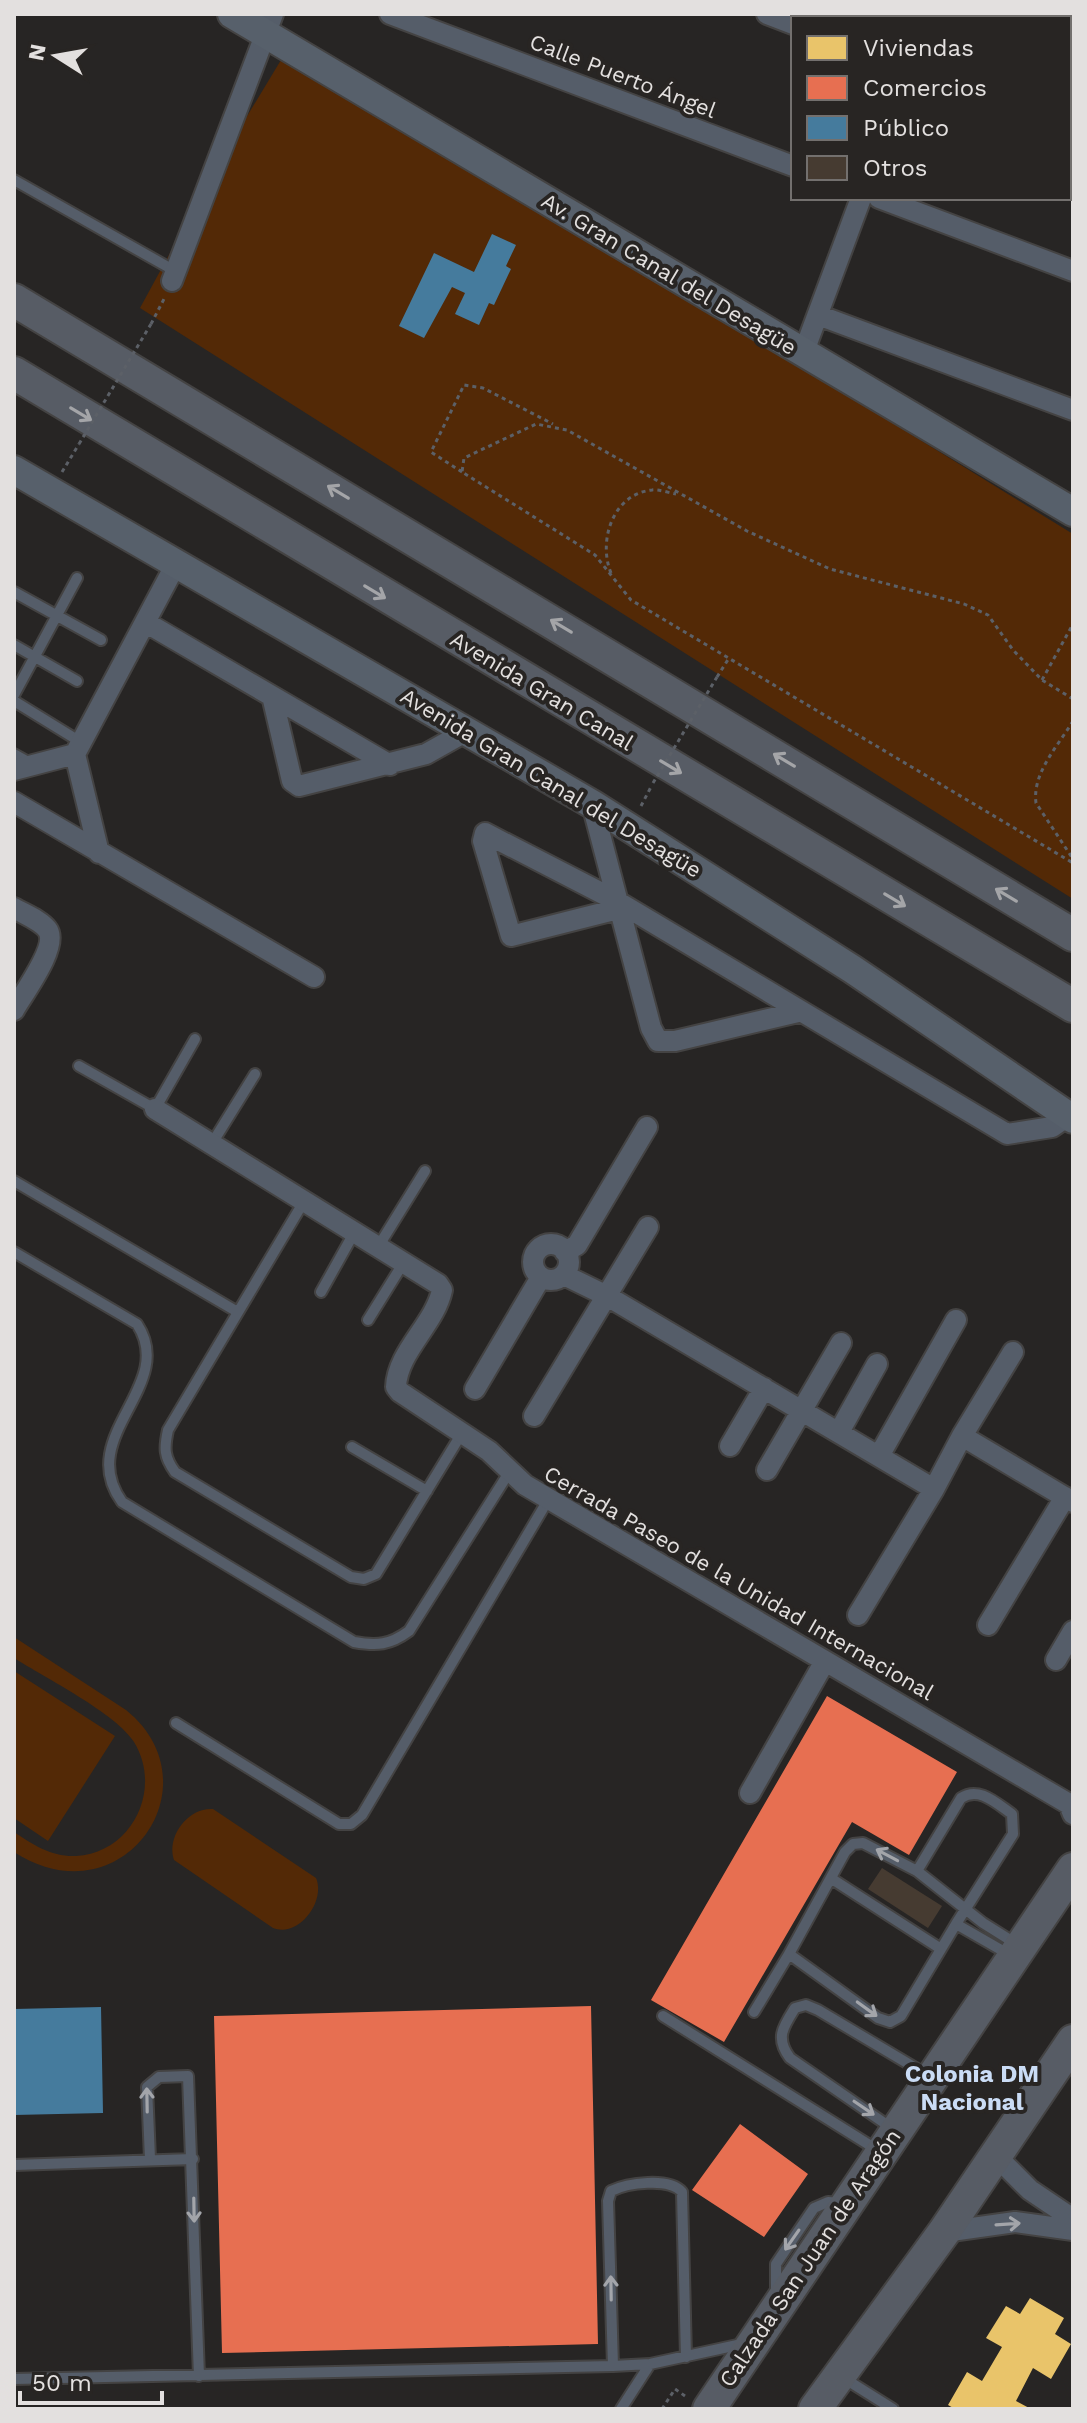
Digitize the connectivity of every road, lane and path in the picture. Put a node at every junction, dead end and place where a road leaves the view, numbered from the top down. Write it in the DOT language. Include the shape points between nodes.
graph roads {
  1 [pos="232,14"];
  2 [pos="390,14"];
  3 [pos="767,14"];
  4 [pos="791,23"];
  5 [pos="269,24"];
  6 [pos="791,165"];
  7 [pos="14,180"];
  8 [pos="860,200"];
  9 [pos="884,200"];
  10 [pos="1073,271"];
  11 [pos="174,276"];
  12 [pos="14,300"];
  13 [pos="161,306"];
  14 [pos="818,315"];
  15 [pos="803,354"];
  16 [pos="14,373"];
  17 [pos="1073,410"];
  18 [pos="556,425"];
  19 [pos="14,470"];
  20 [pos="62,471"];
  21 [pos="462,472"];
  22 [pos="680,495"];
  23 [pos="1073,512"];
  24 [pos="177,562"];
  25 [pos="612,577"];
  26 [pos="77,578"];
  27 [pos="14,592"];
  28 [pos="58,616"];
  29 [pos="145,622"];
  30 [pos="1073,624"];
  31 [pos="101,640"];
  32 [pos="14,645"];
  33 [pos="36,657"];
  34 [pos="729,658"];
  35 [pos="1042,680"];
  36 [pos="77,681"];
  37 [pos="14,695"];
  38 [pos="1073,699"];
  39 [pos="273,700"];
  40 [pos="14,701"];
  41 [pos="1073,721"];
  42 [pos="467,731"];
  43 [pos="77,747"];
  44 [pos="14,754"];
  45 [pos="390,765"];
  46 [pos="24,768"];
  47 [pos="14,802"];
  48 [pos="592,804"];
  49 [pos="630,828"];
  50 [pos="99,853"];
  51 [pos="1073,861"];
  52 [pos="617,905"];
  53 [pos="14,908"];
  54 [pos="1073,935"];
  55 [pos="314,977"];
  56 [pos="1073,1006"];
  57 [pos="14,1010"];
  58 [pos="798,1012"];
  59 [pos="195,1039"];
  60 [pos="79,1066"];
  61 [pos="255,1074"];
  62 [pos="155,1109"];
  63 [pos="1070,1117"];
  64 [pos="647,1127"];
  65 [pos="211,1145"];
  66 [pos="425,1171"];
  67 [pos="14,1181"];
  68 [pos="303,1203"];
  69 [pos="648,1227"];
  70 [pos="354,1233"];
  71 [pos="378,1247"];
  72 [pos="14,1252"];
  73 [pos="565,1252"];
  74 [pos="404,1262"];
  75 [pos="564,1275"];
  76 [pos="541,1277"];
  77 [pos="321,1292"];
  78 [pos="607,1296"];
  79 [pos="236,1311"];
  80 [pos="368,1320"];
  81 [pos="956,1320"];
  82 [pos="841,1343"];
  83 [pos="1013,1352"];
  84 [pos="877,1364"];
  85 [pos="764,1388"];
  86 [pos="475,1389"];
  87 [pos="800,1411"];
  88 [pos="534,1416"];
  89 [pos="839,1432"];
  90 [pos="462,1433"];
  91 [pos="962,1436"];
  92 [pos="730,1446"];
  93 [pos="352,1447"];
  94 [pos="879,1456"];
  95 [pos="767,1470"];
  96 [pos="510,1471"];
  97 [pos="934,1489"];
  98 [pos="427,1491"];
  99 [pos="548,1500"];
  100 [pos="1069,1500"];
  101 [pos="858,1615"];
  102 [pos="988,1625"];
  103 [pos="1073,1631"];
  104 [pos="1056,1660"];
  105 [pos="825,1661"];
  106 [pos="176,1723"];
  107 [pos="750,1793"];
  108 [pos="1072,1807"];
  109 [pos="1073,1869"];
  110 [pos="917,1871"];
  111 [pos="832,1879"];
  112 [pos="965,1909"];
  113 [pos="956,1924"];
  114 [pos="941,1949"];
  115 [pos="1016,1951"];
  116 [pos="789,1954"];
  117 [pos="754,2012"];
  118 [pos="663,2016"];
  119 [pos="1073,2038"];
  120 [pos="931,2077"];
  121 [pos="889,2142"];
  122 [pos="995,2155"];
  123 [pos="150,2159"];
  124 [pos="193,2159"];
  125 [pos="14,2165"];
  126 [pos="1073,2219"];
  127 [pos="1073,2230"];
  128 [pos="944,2232"];
  129 [pos="752,2342"];
  130 [pos="686,2357"];
  131 [pos="650,2364"];
  132 [pos="613,2366"];
  133 [pos="199,2376"];
  134 [pos="840,2376"];
  135 [pos="14,2379"];
  136 [pos="702,2406"];
  137 [pos="621,2409"];
  138 [pos="662,2409"];
  139 [pos="803,2409"];
  140 [pos="815,2409"];
  141 [pos="893,2409"];
  1 -- 5 [label="street, Av. Gran Canal del Desagüe"];
  2 -- 6 [label="street, Calle Puerto Ángel"];
  3 -- 4 [label="street"];
  5 -- 11 [label="street"];
  5 -- 15 [label="street, Av. Gran Canal del Desagüe"];
  7 -- 11 [label="lane"];
  8 -- 14 [label="street"];
  9 -- 10 [label="street"];
  54 -- 12 [label="main road, one-way"];
  13 -- 20 [label="path, bridge"];
  14 -- 15 [label="street"];
  14 -- 17 [label="street"];
  15 -- 23 [label="street, Av. Gran Canal del Desagüe"];
  16 -- 56 [label="main road, Avenida Gran Canal, one-way"];
  18 -- 21 [label="path" via="536,424 470,453"];
  18 -- 21 [label="path" via="476,385 464,385 431,452"];
  18 -- 22 [label="path"];
  19 -- 24 [label="street, Avenida Gran Canal del Desagüe"];
  21 -- 25 [label="path" via="595,555"];
  22 -- 25 [label="path" via="652,490 621,507 609,523 605,547"];
  22 -- 35 [label="path" via="830,569 988,615"];
  24 -- 29 [label="street"];
  24 -- 42 [label="street, Avenida Gran Canal del Desagüe"];
  25 -- 34 [label="path" via="631,600"];
  26 -- 28 [label="lane"];
  27 -- 28 [label="lane"];
  28 -- 31 [label="lane"];
  28 -- 33 [label="lane"];
  29 -- 39 [label="street"];
  29 -- 43 [label="street"];
  30 -- 35 [label="path"];
  32 -- 33 [label="lane"];
  33 -- 36 [label="lane"];
  33 -- 37 [label="lane"];
  34 -- 49 [label="path, bridge"];
  34 -- 51 [label="path"];
  35 -- 38 [label="path"];
  39 -- 45 [label="street"];
  39 -- 45 [label="street" via="294,785"];
  40 -- 43 [label="lane"];
  41 -- 51 [label="path" via="1038,777 1035,792 1036,803"];
  42 -- 45 [label="street" via="426,754"];
  42 -- 48 [label="street, Avenida Gran Canal del Desagüe"];
  43 -- 46 [label="street"];
  43 -- 50 [label="street"];
  44 -- 46 [label="lane"];
  47 -- 50 [label="street"];
  48 -- 49 [label="street, Avenida Gran Canal del Desagüe"];
  48 -- 52 [label="street"];
  49 -- 63 [label="street, Avenida Gran Canal del Desagüe" via="852,969"];
  50 -- 55 [label="street"];
  52 -- 52 [label="street" via="511,936 485,833 493,834"];
  52 -- 58 [label="street"];
  52 -- 58 [label="street" via="658,1041"];
  53 -- 57 [label="street" via="45,926 51,936 49,950"];
  58 -- 63 [label="street" via="1007,1134 1052,1127"];
  59 -- 62 [label="lane"];
  60 -- 62 [label="lane"];
  61 -- 65 [label="lane"];
  62 -- 65 [label="street"];
  64 -- 73 [label="street" via="577,1245"];
  65 -- 68 [label="street"];
  66 -- 71 [label="lane"];
  67 -- 79 [label="lane"];
  68 -- 70 [label="street"];
  68 -- 79 [label="lane"];
  69 -- 78 [label="street"];
  70 -- 71 [label="street"];
  70 -- 77 [label="lane"];
  71 -- 74 [label="street"];
  72 -- 96 [label="lane" via="137,1324 144,1334 144,1376 112,1440 109,1476 122,1502 354,1642 393,1643 409,1631"];
  73 -- 75 [label="street" via="569,1263"];
  73 -- 76 [label="street" via="555,1245 538,1250 533,1268"];
  74 -- 80 [label="lane"];
  74 -- 90 [label="street, Cerrada Paseo de la Unidad Internacional" via="442,1290 396,1387"];
  75 -- 76 [label="street" via="553,1280"];
  75 -- 78 [label="street"];
  76 -- 86 [label="street"];
  78 -- 85 [label="street"];
  78 -- 88 [label="street"];
  79 -- 98 [label="lane" via="168,1430 166,1460 175,1472 351,1577 364,1579 376,1574"];
  81 -- 94 [label="street"];
  82 -- 87 [label="street"];
  83 -- 91 [label="street"];
  84 -- 89 [label="street"];
  85 -- 87 [label="street"];
  85 -- 92 [label="street"];
  87 -- 89 [label="street"];
  87 -- 95 [label="street"];
  89 -- 94 [label="street"];
  90 -- 96 [label="street, Cerrada Paseo de la Unidad Internacional"];
  90 -- 98 [label="lane"];
  91 -- 97 [label="street"];
  91 -- 100 [label="street"];
  93 -- 98 [label="lane"];
  94 -- 97 [label="street"];
  96 -- 99 [label="street, Cerrada Paseo de la Unidad Internacional"];
  97 -- 101 [label="street"];
  99 -- 105 [label="street, Cerrada Paseo de la Unidad Internacional"];
  99 -- 106 [label="lane" via="362,1815 351,1824 339,1824"];
  100 -- 102 [label="street"];
  103 -- 104 [label="street"];
  105 -- 107 [label="street"];
  105 -- 108 [label="street, Cerrada Paseo de la Unidad Internacional"];
  109 -- 115 [label="main road, Calzada San Juan de Aragón"];
  110 -- 111 [label="lane, one-way" via="863,1843 845,1852"];
  110 -- 112 [label="lane"];
  110 -- 112 [label="lane" via="968,1793 979,1792 1012,1814 1013,1834"];
  111 -- 114 [label="lane"];
  111 -- 116 [label="lane"];
  112 -- 113 [label="lane"];
  112 -- 115 [label="lane"];
  113 -- 114 [label="lane"];
  113 -- 115 [label="lane"];
  116 -- 114 [label="lane, one-way" via="890,2022 901,2016"];
  115 -- 120 [label="main road, Calzada San Juan de Aragón"];
  116 -- 117 [label="lane"];
  118 -- 121 [label="lane"];
  119 -- 122 [label="main road"];
  119 -- 139 [label="lane"];
  120 -- 121 [label="main road, Calzada San Juan de Aragón"];
  120 -- 121 [label="lane, one-way" via="806,2005 795,2008 780,2031 781,2046 790,2058"];
  121 -- 129 [label="main road, Calzada San Juan de Aragón, one-way"];
  122 -- 126 [label="street" via="1030,2190"];
  122 -- 128 [label="main road"];
  123 -- 124 [label="lane"];
  123 -- 124 [label="lane, one-way" via="147,2087 154,2079 182,2075 190,2083"];
  123 -- 125 [label="lane"];
  124 -- 133 [label="lane, one-way"];
  128 -- 127 [label="street, one-way" via="1015,2222"];
  128 -- 134 [label="main road"];
  129 -- 130 [label="lane"];
  129 -- 136 [label="main road, Calzada San Juan de Aragón"];
  130 -- 131 [label="lane"];
  132 -- 130 [label="lane, one-way" via="608,2201 611,2191 621,2186 669,2184 682,2192"];
  131 -- 132 [label="lane"];
  131 -- 137 [label="lane"];
  132 -- 133 [label="lane"];
  133 -- 135 [label="lane"];
  134 -- 140 [label="main road"];
  134 -- 141 [label="lane"];
  136 -- 138 [label="path" via="675,2389"];
}
